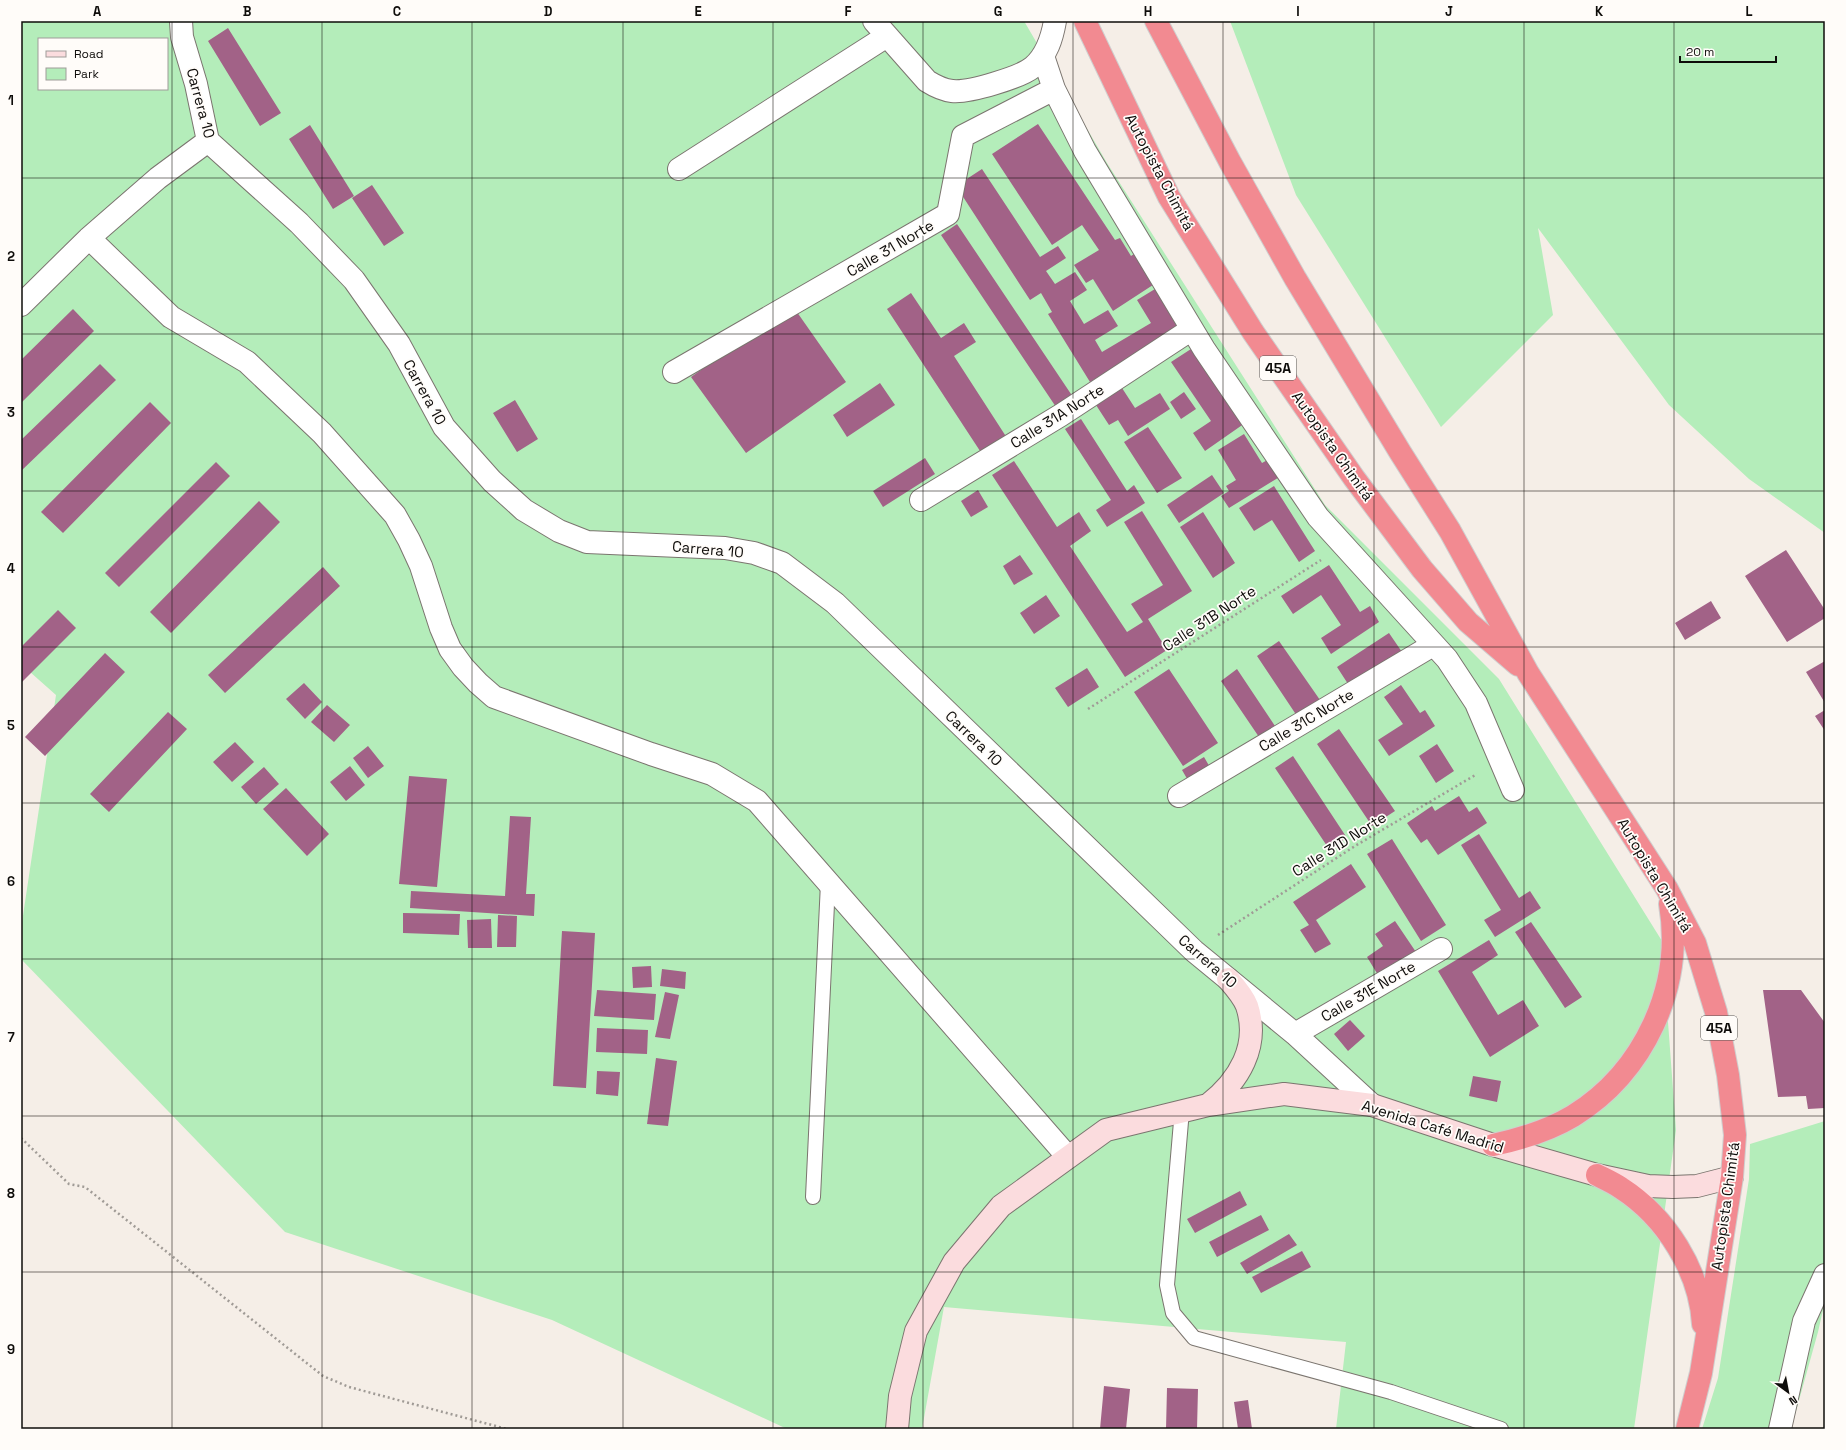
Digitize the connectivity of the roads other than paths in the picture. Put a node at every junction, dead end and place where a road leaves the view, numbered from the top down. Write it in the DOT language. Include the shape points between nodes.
graph roads {
  1 [pos="181,21"];
  2 [pos="1055,21"];
  3 [pos="1085,21"];
  4 [pos="1156,21"];
  5 [pos="881,29"];
  6 [pos="1043,56"];
  7 [pos="1054,89"];
  8 [pos="208,141"];
  9 [pos="679,169"];
  10 [pos="89,238"];
  11 [pos="21,306"];
  12 [pos="1192,329"];
  13 [pos="674,372"];
  14 [pos="921,500"];
  15 [pos="1433,644"];
  16 [pos="1528,673"];
  17 [pos="1513,790"];
  18 [pos="1179,796"];
  19 [pos="828,883"];
  20 [pos="1668,889"];
  21 [pos="1441,949"];
  22 [pos="1228,978"];
  23 [pos="1295,1034"];
  24 [pos="1208,1105"];
  25 [pos="1372,1105"];
  26 [pos="1182,1110"];
  27 [pos="1493,1145"];
  28 [pos="1068,1157"];
  29 [pos="1597,1175"];
  30 [pos="1732,1177"];
  31 [pos="813,1197"];
  32 [pos="1825,1274"];
  33 [pos="1701,1373"];
  34 [pos="897,1429"];
  35 [pos="1501,1429"];
  36 [pos="1687,1429"];
  37 [pos="1780,1429"];
  1 -- 8 [label="street, Carrera 10" via="182,38 196,84"];
  2 -- 6 [label="street" via="1050,44"];
  3 -- 16 [label="highway, Autopista Chimitá / 45A" via="1170,197 1253,332 1354,478 1422,569 1468,622"];
  4 -- 16 [label="highway, Autopista Chimitá / 45A" via="1295,278 1450,531"];
  5 -- 6 [label="street" via="927,82 952,91 967,90 1023,74"];
  5 -- 9 [label="street"];
  6 -- 7 [label="street"];
  7 -- 12 [label="street" via="1085,151"];
  7 -- 13 [label="street, Calle 31 Norte" via="963,136 948,214"];
  8 -- 10 [label="street" via="158,178"];
  8 -- 22 [label="street, Carrera 10" via="299,224 354,280 399,344 444,427 492,481 524,510 559,531 587,542 725,548 754,553 782,563 835,603 1194,951"];
  10 -- 11 [label="street"];
  10 -- 19 [label="street" via="171,317 248,362 322,433 395,515 421,566 440,628 450,649 478,683 494,696 712,774 757,801"];
  12 -- 14 [label="street, Calle 31A Norte" via="1060,415"];
  12 -- 15 [label="street" via="1318,518"];
  15 -- 17 [label="street" via="1447,659 1476,703"];
  15 -- 18 [label="street, Calle 31C Norte"];
  16 -- 20 [label="highway, Autopista Chimitá / 45A"];
  19 -- 28 [label="street"];
  19 -- 31 [label="lane"];
  20 -- 27 [label="highway" via="1673,948 1669,977 1662,1005 1635,1058 1596,1100 1573,1116 1521,1139"];
  20 -- 30 [label="highway, Autopista Chimitá / 45A" via="1695,943 1716,1012 1728,1075 1735,1135"];
  21 -- 23 [label="street, Calle 31E Norte"];
  22 -- 23 [label="street, Carrera 10"];
  22 -- 24 [label="street" via="1247,1006 1249,1046 1234,1080"];
  23 -- 25 [label="street, Carrera 10"];
  24 -- 25 [label="street, Avenida Café Madrid" via="1284,1094"];
  24 -- 26 [label="street, Avenida Café Madrid"];
  25 -- 27 [label="street, Avenida Café Madrid"];
  26 -- 28 [label="street, Avenida Café Madrid" via="1106,1130"];
  26 -- 35 [label="lane" via="1167,1285 1174,1313 1194,1338 1391,1392"];
  27 -- 29 [label="street, Avenida Café Madrid"];
  28 -- 34 [label="street, Avenida Café Madrid" via="1001,1206 954,1262 916,1331 900,1396"];
  29 -- 30 [label="street, Avenida Café Madrid" via="1648,1186 1673,1187 1697,1186"];
  29 -- 33 [label="highway" via="1622,1188 1644,1206 1679,1250 1691,1273 1701,1310"];
  30 -- 33 [label="highway, Autopista Chimitá / 45A"];
  32 -- 37 [label="street" via="1804,1321"];
  33 -- 36 [label="highway, Autopista Chimitá / 45A"];
}
